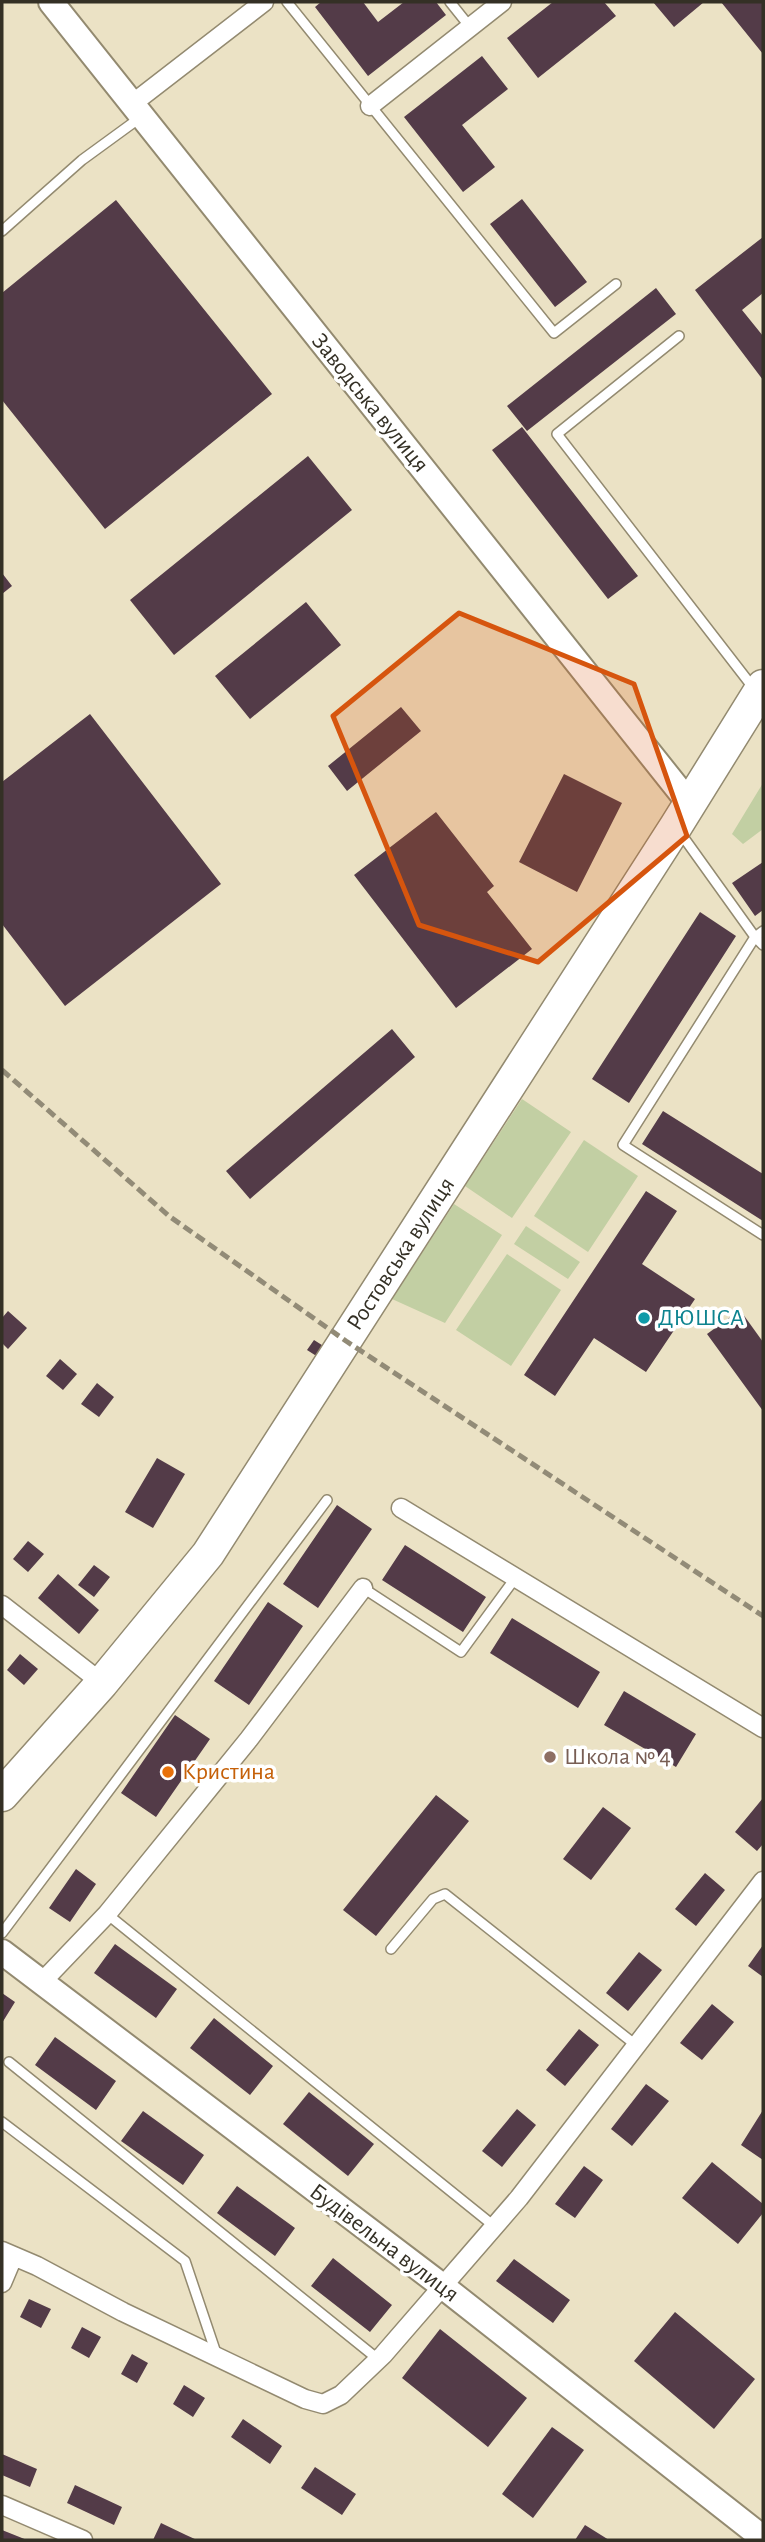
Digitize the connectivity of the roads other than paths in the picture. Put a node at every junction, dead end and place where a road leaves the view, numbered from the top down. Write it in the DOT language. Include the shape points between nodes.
graph roads {
  1 [pos="51,2"];
  2 [pos="264,2"];
  3 [pos="287,2"];
  4 [pos="450,2"];
  5 [pos="502,2"];
  6 [pos="470,27"];
  7 [pos="370,106"];
  8 [pos="137,110"];
  9 [pos="2,231"];
  10 [pos="616,285"];
  11 [pos="679,336"];
  12 [pos="761,690"];
  13 [pos="683,815"];
  14 [pos="759,934"];
  15 [pos="763,945"];
  16 [pos="763,1235"];
  17 [pos="327,1500"];
  18 [pos="401,1508"];
  19 [pos="516,1577"];
  20 [pos="363,1588"];
  21 [pos="2,1605"];
  22 [pos="102,1683"];
  23 [pos="763,1728"];
  24 [pos="2,1795"];
  25 [pos="763,1881"];
  26 [pos="107,1914"];
  27 [pos="2,1933"];
  28 [pos="391,1949"];
  29 [pos="2,1952"];
  30 [pos="41,1983"];
  31 [pos="637,2046"];
  32 [pos="9,2062"];
  33 [pos="2,2122"];
  34 [pos="494,2226"];
  35 [pos="8,2254"];
  36 [pos="2,2283"];
  37 [pos="441,2285"];
  38 [pos="218,2357"];
  39 [pos="379,2360"];
  40 [pos="2,2505"];
  41 [pos="763,2538"];
  42 [pos="82,2540"];
  1 -- 8 [label="main road, Заводська вулиця"];
  2 -- 8 [label="street"];
  3 -- 7 [label="lane"];
  4 -- 6 [label="lane"];
  5 -- 6 [label="street"];
  6 -- 7 [label="street"];
  7 -- 10 [label="lane" via="554,334"];
  8 -- 9 [label="lane"];
  8 -- 13 [label="main road, Заводська вулиця"];
  11 -- 12 [label="lane" via="557,434"];
  12 -- 13 [label="highway, Ростовська вулиця"];
  13 -- 14 [label="lane"];
  13 -- 22 [label="highway, Ростовська вулиця" via="208,1553"];
  14 -- 15 [label="lane"];
  14 -- 16 [label="lane" via="623,1145"];
  17 -- 27 [label="lane"];
  18 -- 19 [label="street"];
  19 -- 20 [label="lane" via="461,1652"];
  19 -- 23 [label="street"];
  20 -- 26 [label="street" via="249,1739"];
  21 -- 22 [label="street"];
  22 -- 24 [label="highway, Ростовська вулиця"];
  25 -- 31 [label="street"];
  26 -- 30 [label="street"];
  26 -- 34 [label="lane"];
  28 -- 31 [label="lane" via="433,1899 445,1894"];
  29 -- 30 [label="main road, Будівельна вулиця"];
  30 -- 37 [label="main road, Будівельна вулиця"];
  31 -- 34 [label="street"];
  32 -- 39 [label="lane"];
  33 -- 38 [label="lane" via="185,2261"];
  34 -- 37 [label="street"];
  35 -- 36 [label="street"];
  35 -- 38 [label="street"];
  37 -- 39 [label="street"];
  37 -- 41 [label="main road, Будівельна вулиця"];
  38 -- 39 [label="street" via="323,2404 341,2395"];
  40 -- 42 [label="street"];
}
